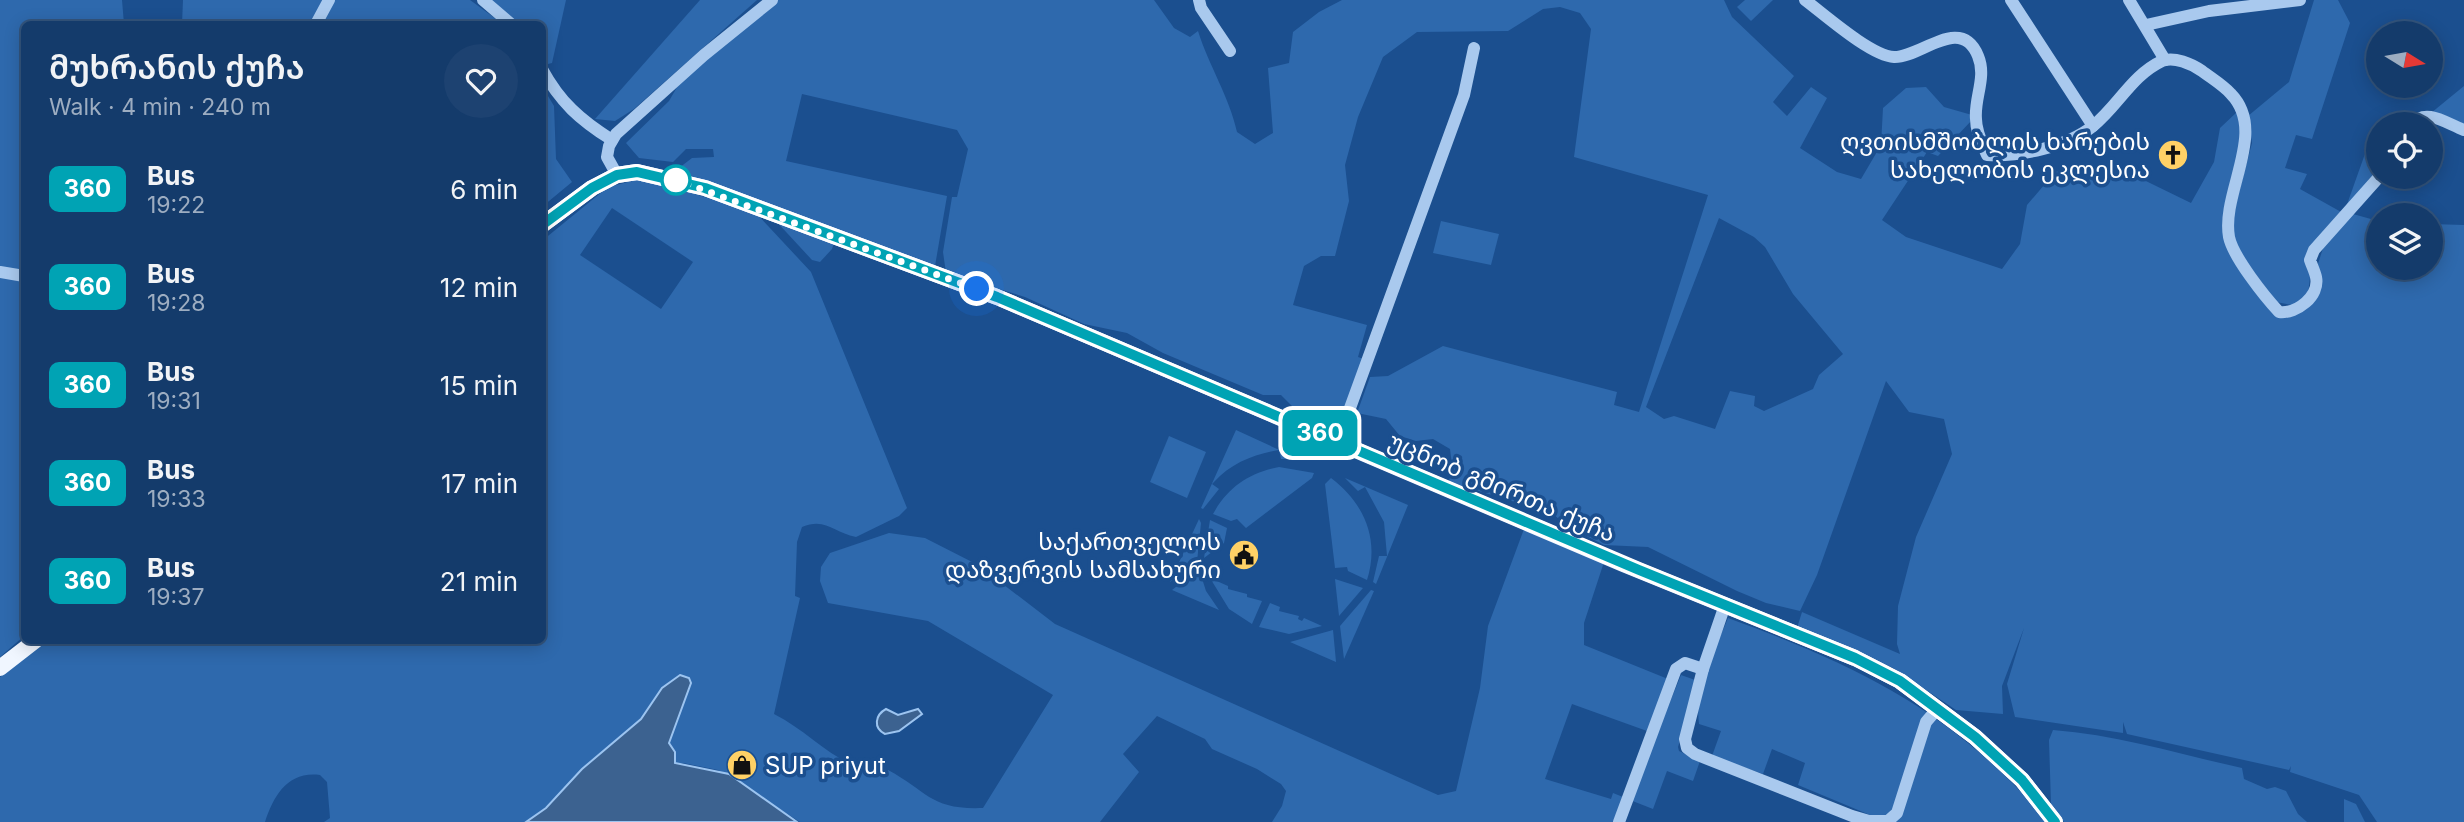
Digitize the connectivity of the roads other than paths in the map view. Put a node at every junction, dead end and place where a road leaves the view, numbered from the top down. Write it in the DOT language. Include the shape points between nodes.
graph roads {
  1 [pos="330,0"];
  2 [pos="483,0"];
  3 [pos="772,0"];
  4 [pos="1199,0"];
  5 [pos="1805,0"];
  6 [pos="2011,0"];
  7 [pos="2129,0"];
  8 [pos="2301,0"];
  9 [pos="318,21"];
  10 [pos="508,21"];
  11 [pos="2146,25"];
  12 [pos="1474,48"];
  13 [pos="1230,51"];
  14 [pos="2165,60"];
  15 [pos="546,76"];
  16 [pos="2443,122"];
  17 [pos="2093,126"];
  18 [pos="2464,130"];
  19 [pos="612,140"];
  20 [pos="617,175"];
  21 [pos="2367,189"];
  22 [pos="546,222"];
  23 [pos="0,272"];
  24 [pos="21,276"];
  25 [pos="1338,441"];
  26 [pos="1725,605"];
  27 [pos="31,644"];
  28 [pos="0,668"];
  29 [pos="1703,669"];
  30 [pos="1938,708"];
  31 [pos="1850,819"];
  32 [pos="1619,822"];
  33 [pos="2055,822"];
  1 -- 9 [label="street"];
  2 -- 10 [label="street"];
  3 -- 19 [label="street"];
  4 -- 13 [label="street"];
  5 -- 17 [label="street" via="1881,55 1896,58 1949,37 1965,41 1978,54 1981,69 1975,117 1987,155 2026,152 2071,139"];
  6 -- 17 [label="street"];
  7 -- 11 [label="street"];
  8 -- 11 [label="street" via="2209,11"];
  11 -- 14 [label="street"];
  12 -- 25 [label="street" via="1464,95"];
  14 -- 17 [label="street" via="2128,87"];
  14 -- 21 [label="street" via="2181,60 2197,68 2232,94 2242,110 2244,154 2228,205 2230,239 2252,279 2279,312 2303,305 2315,293 2317,279 2310,260 2314,250"];
  15 -- 19 [label="street" via="572,113"];
  16 -- 18 [label="street"];
  19 -- 20 [label="street" via="607,157"];
  20 -- 22 [label="main road, უცნობ გმირთა ქუჩა"];
  20 -- 25 [label="main road, უცნობ გმირთა ქუჩა" via="637,172 684,183 845,240 1041,314"];
  23 -- 24 [label="street"];
  25 -- 26 [label="main road, უცნობ გმირთა ქუჩა"];
  26 -- 29 [label="street"];
  26 -- 30 [label="main road, უცნობ გმირთა ქუჩა" via="1855,658 1900,681"];
  27 -- 28 [label="main road"];
  29 -- 31 [label="street" via="1685,739 1690,751"];
  29 -- 32 [label="street" via="1685,663 1676,669"];
  30 -- 31 [label="street" via="1926,722 1897,813 1888,821"];
  30 -- 33 [label="main road, უცნობ გმირთა ქუჩა" via="2022,780"];
}
